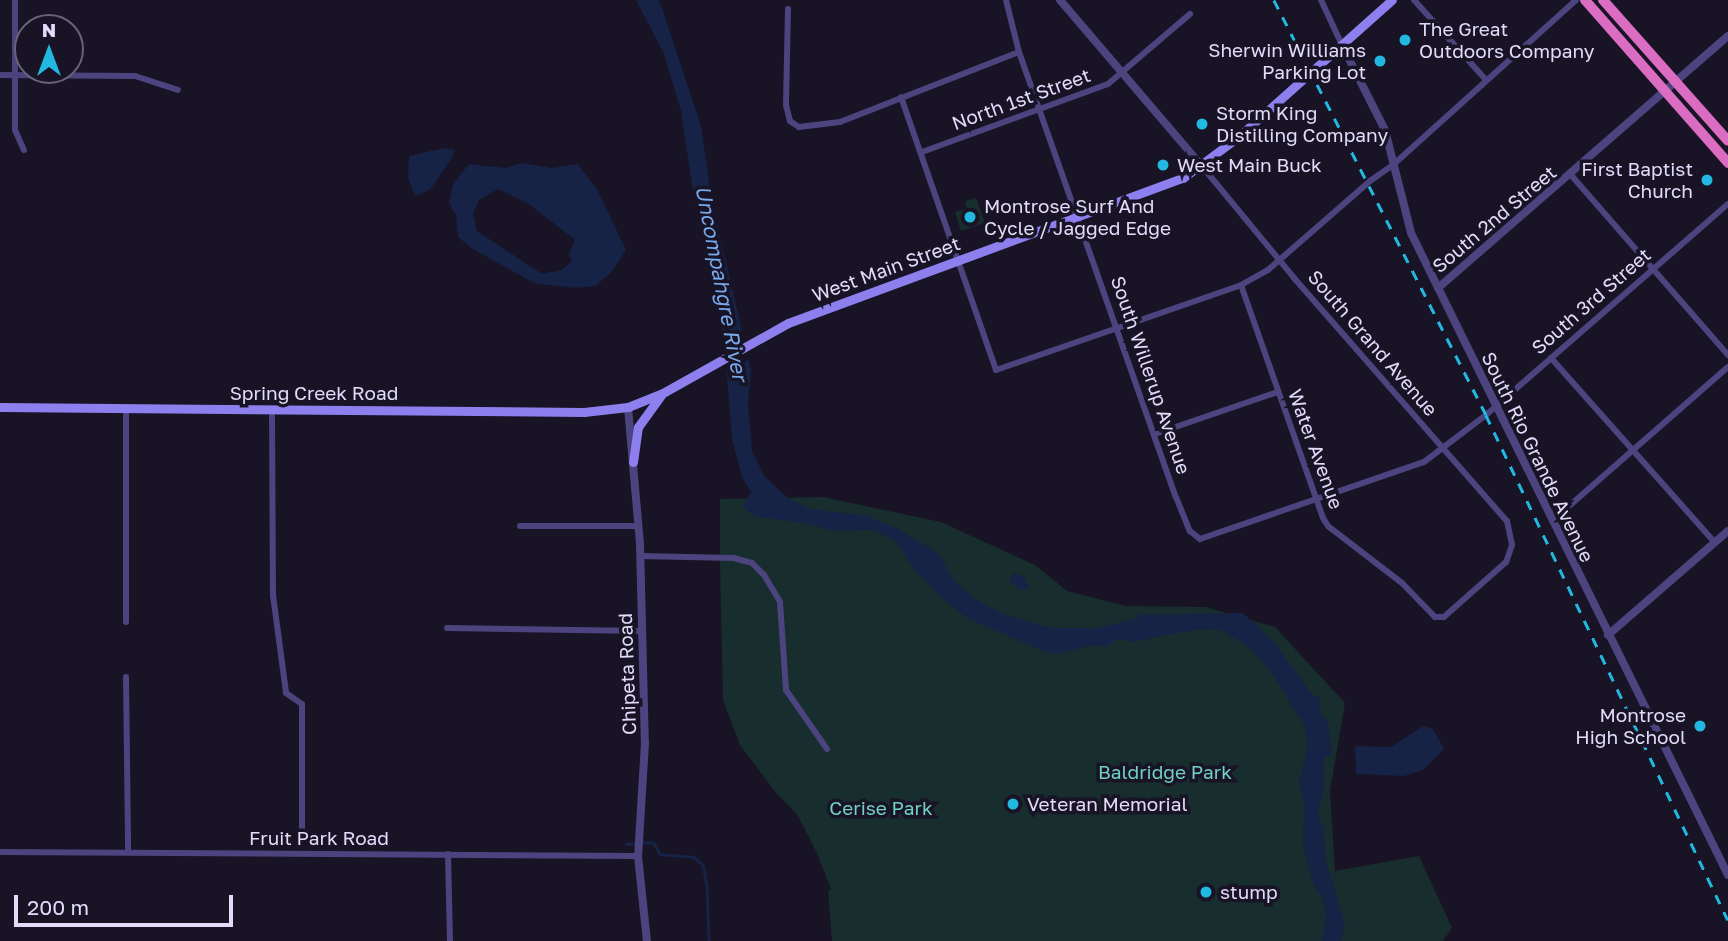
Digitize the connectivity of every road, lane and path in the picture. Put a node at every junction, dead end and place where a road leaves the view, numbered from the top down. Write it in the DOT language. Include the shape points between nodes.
graph roads {
  1 [pos="1006,0"];
  2 [pos="1060,0"];
  3 [pos="1321,0"];
  4 [pos="1392,0"];
  5 [pos="1414,0"];
  6 [pos="1576,0"];
  7 [pos="1585,0"];
  8 [pos="1605,1"];
  9 [pos="788,9"];
  10 [pos="1190,14"];
  11 [pos="1728,36"];
  12 [pos="1342,45"];
  13 [pos="1019,52"];
  14 [pos="1121,73"];
  15 [pos="84,76"];
  16 [pos="1486,80"];
  17 [pos="1676,81"];
  18 [pos="15,84"];
  19 [pos="178,90"];
  20 [pos="1665,90"];
  21 [pos="901,97"];
  22 [pos="1040,110"];
  23 [pos="1728,141"];
  24 [pos="24,150"];
  25 [pos="922,152"];
  26 [pos="1728,163"];
  27 [pos="1394,164"];
  28 [pos="1201,166"];
  29 [pos="1571,175"];
  30 [pos="1728,204"];
  31 [pos="1080,217"];
  32 [pos="1281,260"];
  33 [pos="957,261"];
  34 [pos="1652,268"];
  35 [pos="1241,285"];
  36 [pos="1438,288"];
  37 [pos="1116,326"];
  38 [pos="1728,355"];
  39 [pos="1551,358"];
  40 [pos="1728,367"];
  41 [pos="1278,392"];
  42 [pos="661,394"];
  43 [pos="1495,405"];
  44 [pos="0,407"];
  45 [pos="628,407"];
  46 [pos="126,409"];
  47 [pos="272,411"];
  48 [pos="1155,434"];
  49 [pos="1444,449"];
  50 [pos="1632,450"];
  51 [pos="633,462"];
  52 [pos="1317,500"];
  53 [pos="1552,521"];
  54 [pos="520,526"];
  55 [pos="639,526"];
  56 [pos="1728,531"];
  57 [pos="1200,539"];
  58 [pos="1715,543"];
  59 [pos="640,556"];
  60 [pos="1440,619"];
  61 [pos="126,622"];
  62 [pos="447,628"];
  63 [pos="642,631"];
  64 [pos="1608,635"];
  65 [pos="126,677"];
  66 [pos="827,749"];
  67 [pos="302,828"];
  68 [pos="0,852"];
  69 [pos="128,852"];
  70 [pos="448,855"];
  71 [pos="638,856"];
  72 [pos="1728,875"];
  73 [pos="450,941"];
  74 [pos="646,941"];
  1 -- 13 [label="street, South Willerup Avenue"];
  2 -- 14 [label="street"];
  3 -- 12 [label="street"];
  4 -- 12 [label="main road, West Main Street"];
  5 -- 16 [label="street"];
  6 -- 16 [label="street"];
  7 -- 20 [label="highway"];
  8 -- 17 [label="highway"];
  9 -- 21 [label="street" via="786,105 794,125 808,128 840,122"];
  10 -- 14 [label="street, North 1st Street"];
  11 -- 17 [label="street, South 2nd Street"];
  12 -- 27 [label="street, South Rio Grande Avenue" via="1385,130"];
  12 -- 28 [label="main road, West Main Street"];
  13 -- 21 [label="street"];
  13 -- 22 [label="street, South Willerup Avenue"];
  14 -- 22 [label="street, North 1st Street" via="1108,84"];
  14 -- 28 [label="street"];
  15 -- 19 [label="street" via="135,76"];
  16 -- 27 [label="street"];
  17 -- 20 [label="street, South 2nd Street"];
  17 -- 23 [label="highway"];
  18 -- 24 [label="street" via="15,130"];
  20 -- 26 [label="highway"];
  20 -- 29 [label="street, South 2nd Street"];
  21 -- 25 [label="street"];
  22 -- 25 [label="street, North 1st Street"];
  22 -- 31 [label="street, South Willerup Avenue"];
  25 -- 33 [label="street"];
  27 -- 32 [label="street"];
  27 -- 36 [label="street, South Rio Grande Avenue" via="1411,233"];
  28 -- 31 [label="main road, West Main Street" via="1168,186"];
  28 -- 32 [label="street, South Grand Avenue"];
  29 -- 34 [label="street"];
  29 -- 36 [label="street, South 2nd Street"];
  30 -- 34 [label="street, South 3rd Street"];
  31 -- 33 [label="main road, West Main Street"];
  31 -- 37 [label="street, South Willerup Avenue"];
  32 -- 35 [label="street"];
  32 -- 49 [label="street, South Grand Avenue"];
  33 -- 37 [label="street" via="996,370"];
  33 -- 42 [label="main road, West Main Street" via="788,323"];
  34 -- 38 [label="street"];
  34 -- 39 [label="street, South 3rd Street"];
  35 -- 37 [label="street"];
  35 -- 41 [label="street, Water Avenue"];
  36 -- 43 [label="street, South Rio Grande Avenue"];
  37 -- 48 [label="street, South Willerup Avenue"];
  39 -- 43 [label="street, South 3rd Street"];
  39 -- 50 [label="street"];
  40 -- 50 [label="street"];
  41 -- 48 [label="street"];
  41 -- 52 [label="street, Water Avenue"];
  42 -- 45 [label="main road, West Main Street"];
  42 -- 51 [label="main road" via="638,427"];
  43 -- 49 [label="street, South 3rd Street"];
  43 -- 53 [label="street, South Rio Grande Avenue"];
  44 -- 46 [label="main road, Spring Creek Road"];
  45 -- 47 [label="main road, Spring Creek Road" via="584,412"];
  45 -- 51 [label="street, Chipeta Road"];
  46 -- 47 [label="main road, Spring Creek Road"];
  46 -- 61 [label="street"];
  47 -- 67 [label="street" via="273,595 286,693 302,704"];
  48 -- 57 [label="street, South Willerup Avenue" via="1187,526"];
  49 -- 52 [label="street, South 3rd Street" via="1424,462"];
  49 -- 60 [label="street, South Grand Avenue" via="1501,513 1511,529 1513,545 1506,562"];
  50 -- 53 [label="street"];
  50 -- 58 [label="street"];
  51 -- 55 [label="street, Chipeta Road"];
  52 -- 57 [label="street, South 3rd Street"];
  52 -- 60 [label="street, Water Avenue" via="1328,526"];
  53 -- 64 [label="street, South Rio Grande Avenue"];
  54 -- 55 [label="street"];
  55 -- 59 [label="street, Chipeta Road"];
  56 -- 58 [label="street"];
  58 -- 64 [label="street"];
  59 -- 63 [label="street, Chipeta Road"];
  59 -- 66 [label="street" via="734,558 752,564 764,575 780,602 786,691"];
  62 -- 63 [label="street"];
  63 -- 71 [label="street, Chipeta Road" via="645,743"];
  64 -- 72 [label="street, South Rio Grande Avenue"];
  65 -- 69 [label="street"];
  68 -- 69 [label="street, Fruit Park Road"];
  69 -- 70 [label="street, Fruit Park Road"];
  70 -- 71 [label="street, Fruit Park Road"];
  70 -- 73 [label="street"];
  71 -- 74 [label="street, Chipeta Road"];
}
